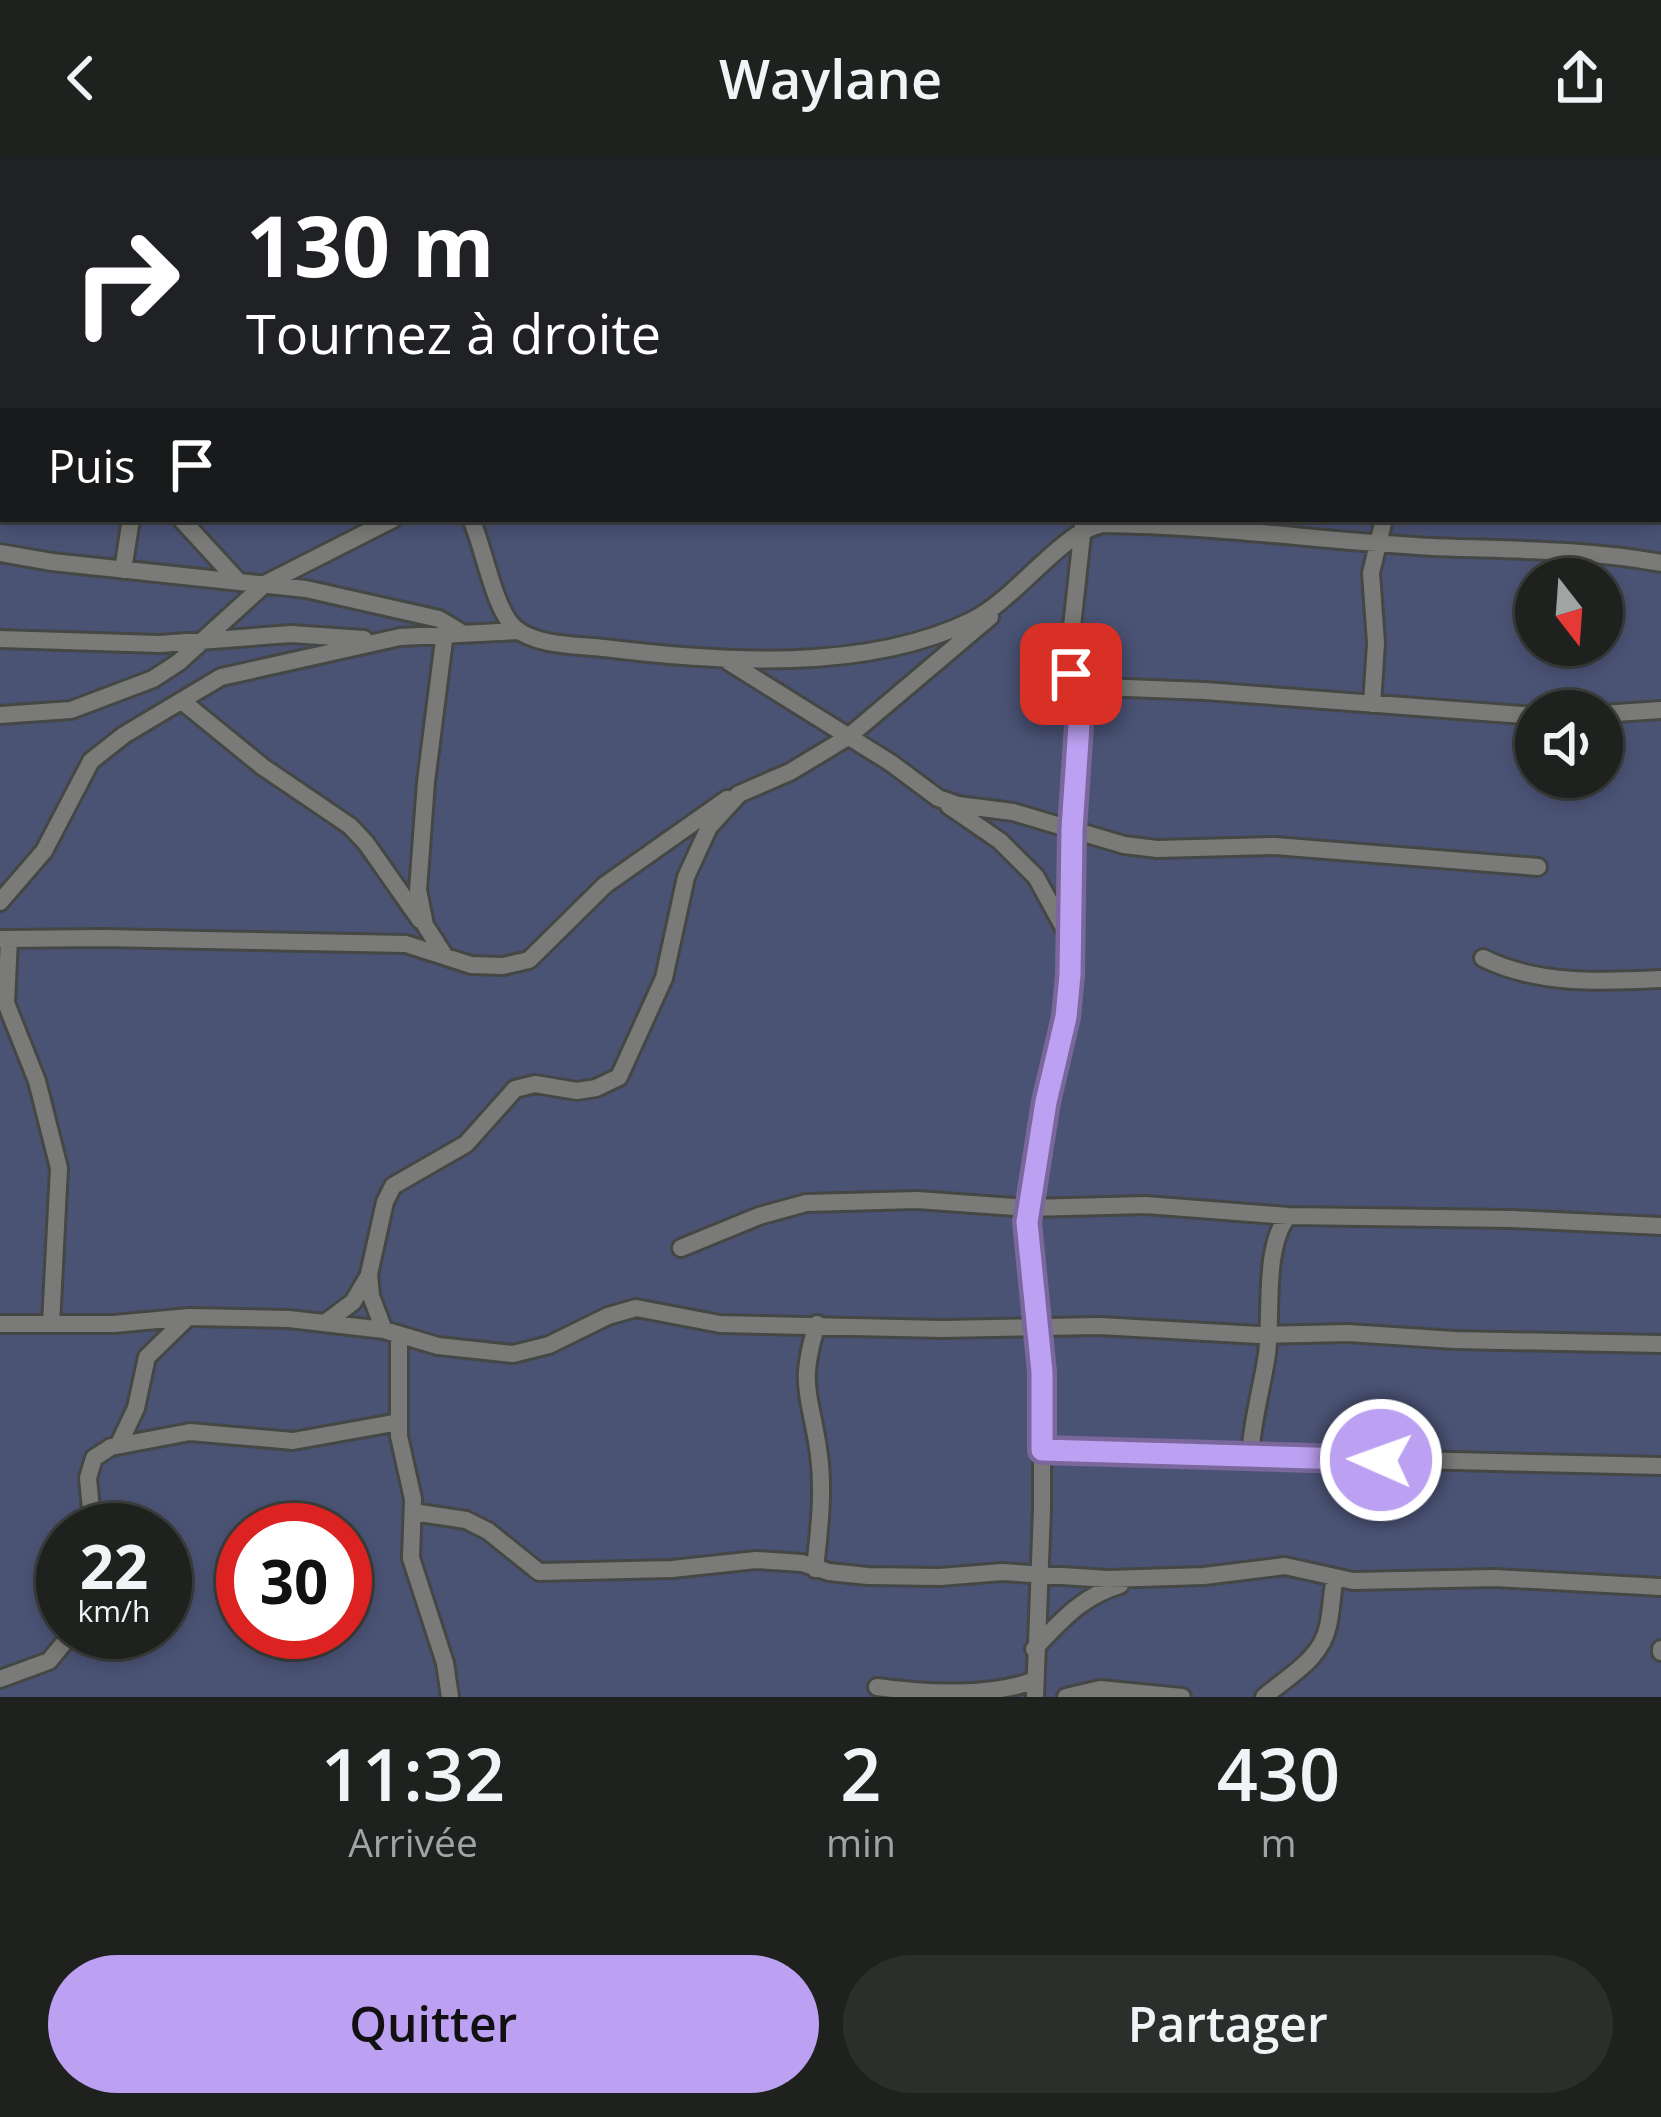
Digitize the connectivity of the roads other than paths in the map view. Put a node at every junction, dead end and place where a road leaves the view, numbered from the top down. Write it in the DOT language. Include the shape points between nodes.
graph roads {
  1 [pos="131,522"];
  2 [pos="184,522"];
  3 [pos="388,522"];
  4 [pos="472,522"];
  5 [pos="1383,522"];
  6 [pos="1083,524"];
  7 [pos="1379,542"];
  8 [pos="0,553"];
  9 [pos="1661,563"];
  10 [pos="124,570"];
  11 [pos="238,580"];
  12 [pos="265,584"];
  13 [pos="1012,595"];
  14 [pos="519,631"];
  15 [pos="453,632"];
  16 [pos="0,639"];
  17 [pos="382,640"];
  18 [pos="200,644"];
  19 [pos="725,660"];
  20 [pos="1075,686"];
  21 [pos="182,701"];
  22 [pos="1372,704"];
  23 [pos="1661,710"];
  24 [pos="1623,713"];
  25 [pos="1515,714"];
  26 [pos="0,716"];
  27 [pos="848,737"];
  28 [pos="739,794"];
  29 [pos="938,798"];
  30 [pos="1072,829"];
  31 [pos="1538,867"];
  32 [pos="0,902"];
  33 [pos="425,925"];
  34 [pos="4,939"];
  35 [pos="1072,942"];
  36 [pos="1483,958"];
  37 [pos="447,959"];
  38 [pos="1661,979"];
  39 [pos="1028,1208"];
  40 [pos="1288,1216"];
  41 [pos="1661,1226"];
  42 [pos="681,1248"];
  43 [pos="369,1274"];
  44 [pos="189,1317"];
  45 [pos="325,1323"];
  46 [pos="0,1324"];
  47 [pos="52,1324"];
  48 [pos="817,1324"];
  49 [pos="1038,1326"];
  50 [pos="392,1332"];
  51 [pos="1268,1334"];
  52 [pos="1661,1344"];
  53 [pos="399,1422"];
  54 [pos="118,1444"];
  55 [pos="1042,1450"];
  56 [pos="1250,1456"];
  57 [pos="1661,1466"];
  58 [pos="90,1503"];
  59 [pos="413,1512"];
  60 [pos="815,1568"];
  61 [pos="1037,1576"];
  62 [pos="1144,1578"];
  63 [pos="1335,1579"];
  64 [pos="1661,1587"];
  65 [pos="1034,1649"];
  66 [pos="51,1659"];
  67 [pos="0,1679"];
  68 [pos="877,1687"];
  69 [pos="1035,1688"];
  70 [pos="450,1697"];
  71 [pos="1066,1697"];
  72 [pos="1182,1697"];
  73 [pos="1264,1697"];
  1 -- 10 [label="street"];
  2 -- 11 [label="street"];
  3 -- 12 [label="street"];
  4 -- 14 [label="street" via="504,613"];
  5 -- 7 [label="street"];
  6 -- 7 [label="street"];
  6 -- 13 [label="street"];
  6 -- 20 [label="street" via="1070,631"];
  7 -- 9 [label="street"];
  7 -- 22 [label="street" via="1370,591"];
  8 -- 10 [label="street"];
  10 -- 11 [label="street"];
  11 -- 12 [label="street"];
  12 -- 15 [label="street" via="414,612"];
  12 -- 18 [label="street"];
  13 -- 19 [label="street" via="961,626 885,647"];
  13 -- 27 [label="street"];
  14 -- 15 [label="street"];
  14 -- 19 [label="street"];
  15 -- 17 [label="street"];
  15 -- 33 [label="street" via="419,842"];
  16 -- 18 [label="street"];
  17 -- 18 [label="street" via="291,634"];
  17 -- 21 [label="street" via="249,668"];
  18 -- 26 [label="street" via="153,679 101,701"];
  19 -- 27 [label="street"];
  20 -- 22 [label="street"];
  20 -- 30 [label="street"];
  21 -- 32 [label="street" via="91,761 44,850"];
  21 -- 33 [label="street" via="350,826"];
  22 -- 25 [label="street"];
  23 -- 24 [label="street"];
  27 -- 28 [label="street"];
  27 -- 29 [label="street"];
  28 -- 37 [label="street" via="605,885 529,960 486,967"];
  28 -- 43 [label="street" via="692,860 664,978 622,1072 577,1091 514,1089 466,1144 393,1186"];
  29 -- 30 [label="street"];
  29 -- 35 [label="street" via="1036,877"];
  30 -- 31 [label="street" via="1156,849 1275,846"];
  30 -- 35 [label="street"];
  33 -- 37 [label="street"];
  34 -- 37 [label="street" via="406,944"];
  34 -- 47 [label="street" via="6,1004 59,1168"];
  35 -- 39 [label="street" via="1066,1017"];
  36 -- 38 [label="street" via="1567,979"];
  39 -- 40 [label="street" via="1146,1205"];
  39 -- 42 [label="street" via="806,1203"];
  39 -- 49 [label="street"];
  40 -- 41 [label="street"];
  40 -- 51 [label="street" via="1277,1234"];
  43 -- 45 [label="street" via="353,1302"];
  43 -- 50 [label="street" via="371,1296"];
  44 -- 45 [label="street"];
  44 -- 47 [label="street"];
  44 -- 54 [label="street" via="147,1357"];
  45 -- 50 [label="street"];
  46 -- 47 [label="street"];
  48 -- 49 [label="street"];
  48 -- 50 [label="street" via="720,1324 636,1308 513,1354"];
  48 -- 60 [label="street" via="805,1378 822,1500"];
  49 -- 51 [label="street"];
  49 -- 55 [label="street"];
  50 -- 53 [label="street"];
  51 -- 52 [label="street"];
  51 -- 56 [label="street"];
  53 -- 54 [label="street" via="293,1441 190,1432"];
  53 -- 59 [label="street"];
  54 -- 58 [label="street" via="94,1458"];
  55 -- 56 [label="street"];
  55 -- 61 [label="street"];
  56 -- 57 [label="street"];
  59 -- 60 [label="street" via="466,1520 539,1572 756,1560"];
  59 -- 70 [label="street" via="411,1558"];
  60 -- 61 [label="street" via="868,1576"];
  61 -- 62 [label="street"];
  61 -- 65 [label="street"];
  62 -- 63 [label="street" via="1285,1567"];
  62 -- 65 [label="street" via="1097,1592"];
  63 -- 64 [label="street"];
  63 -- 73 [label="street" via="1321,1646"];
  65 -- 69 [label="street"];
  66 -- 67 [label="street"];
  68 -- 69 [label="street" via="977,1694"];
  71 -- 72 [label="street" via="1100,1689"];
}
